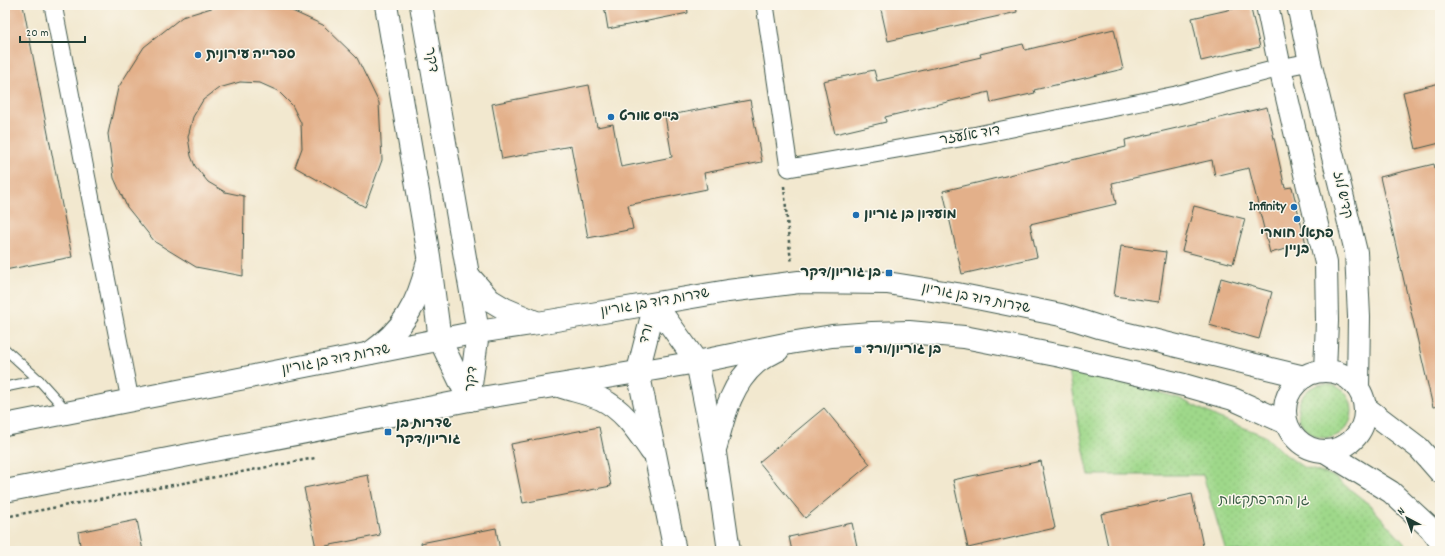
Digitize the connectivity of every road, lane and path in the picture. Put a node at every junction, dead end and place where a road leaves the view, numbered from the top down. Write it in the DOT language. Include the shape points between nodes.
graph roads {
  1 [pos="53,5"];
  2 [pos="386,5"];
  3 [pos="421,5"];
  4 [pos="765,5"];
  5 [pos="1267,5"];
  6 [pos="1298,5"];
  7 [pos="1310,62"];
  8 [pos="1280,68"];
  9 [pos="789,168"];
  10 [pos="429,256"];
  11 [pos="468,275"];
  12 [pos="799,282"];
  13 [pos="655,304"];
  14 [pos="538,323"];
  15 [pos="478,332"];
  16 [pos="440,340"];
  17 [pos="790,343"];
  18 [pos="5,349"];
  19 [pos="368,354"];
  20 [pos="9,357"];
  21 [pos="697,362"];
  22 [pos="638,371"];
  23 [pos="1325,371"];
  24 [pos="1304,377"];
  25 [pos="39,380"];
  26 [pos="557,386"];
  27 [pos="5,387"];
  28 [pos="1362,397"];
  29 [pos="130,400"];
  30 [pos="469,400"];
  31 [pos="68,412"];
  32 [pos="1286,423"];
  33 [pos="5,425"];
  34 [pos="1326,452"];
  35 [pos="715,453"];
  36 [pos="315,458"];
  37 [pos="656,458"];
  38 [pos="1440,472"];
  39 [pos="5,491"];
  40 [pos="5,517"];
  41 [pos="1440,541"];
  42 [pos="675,551"];
  43 [pos="729,551"];
  1 -- 29 [label="street"];
  2 -- 10 [label="main road, דקר"];
  3 -- 11 [label="main road, דקר"];
  4 -- 9 [label="street"];
  5 -- 8 [label="main road"];
  6 -- 7 [label="main road, קדיש לוז"];
  7 -- 8 [label="street, דוד אלעזר"];
  7 -- 28 [label="main road, קדיש לוז" via="1356,252"];
  8 -- 9 [label="street, דוד אלעזר" via="1176,96"];
  8 -- 23 [label="main road" via="1326,263"];
  9 -- 12 [label="path" via="784,183 790,253"];
  10 -- 16 [label="main road, דקר"];
  10 -- 19 [label="main road" via="422,283 402,325 385,343"];
  11 -- 14 [label="main road" via="490,300"];
  11 -- 15 [label="main road, דקר"];
  12 -- 13 [label="main road, שדרות דוד בן גוריון"];
  12 -- 24 [label="main road, שדרות דוד בן גוריון" via="887,283 957,294 1061,316"];
  13 -- 14 [label="main road, שדרות דוד בן גוריון"];
  13 -- 21 [label="main road, ורד"];
  13 -- 22 [label="main road, ורד"];
  14 -- 15 [label="main road, שדרות דוד בן גוריון"];
  15 -- 16 [label="main road, שדרות דוד בן גוריון"];
  15 -- 30 [label="main road, דקר"];
  16 -- 19 [label="main road, שדרות דוד בן גוריון"];
  16 -- 30 [label="main road, דקר"];
  17 -- 21 [label="main road"];
  17 -- 32 [label="main road" via="832,336 909,332 964,337 1061,356 1184,385 1233,399"];
  17 -- 35 [label="main road" via="757,362 735,388"];
  18 -- 20 [label="lane"];
  19 -- 29 [label="main road, שדרות דוד בן גוריון"];
  20 -- 25 [label="lane"];
  21 -- 22 [label="main road"];
  21 -- 35 [label="main road, ורד"];
  22 -- 26 [label="main road"];
  22 -- 37 [label="main road, ורד"];
  23 -- 24 [label="main road" via="1314,372"];
  23 -- 28 [label="main road" via="1344,375 1352,381"];
  24 -- 32 [label="main road" via="1287,397"];
  25 -- 27 [label="lane"];
  25 -- 31 [label="lane"];
  26 -- 30 [label="main road"];
  26 -- 37 [label="main road" via="600,399 613,406 626,417"];
  28 -- 34 [label="main road" via="1365,420 1360,432 1351,443"];
  28 -- 38 [label="main road" via="1419,448"];
  29 -- 31 [label="main road, שדרות דוד בן גוריון"];
  30 -- 39 [label="main road"];
  31 -- 33 [label="main road, שדרות דוד בן גוריון"];
  32 -- 34 [label="main road" via="1292,435 1301,444 1313,450"];
  34 -- 41 [label="main road" via="1391,492 1430,528"];
  35 -- 43 [label="main road, ורד"];
  36 -- 40 [label="path"];
  37 -- 42 [label="main road, ורד"];
}
